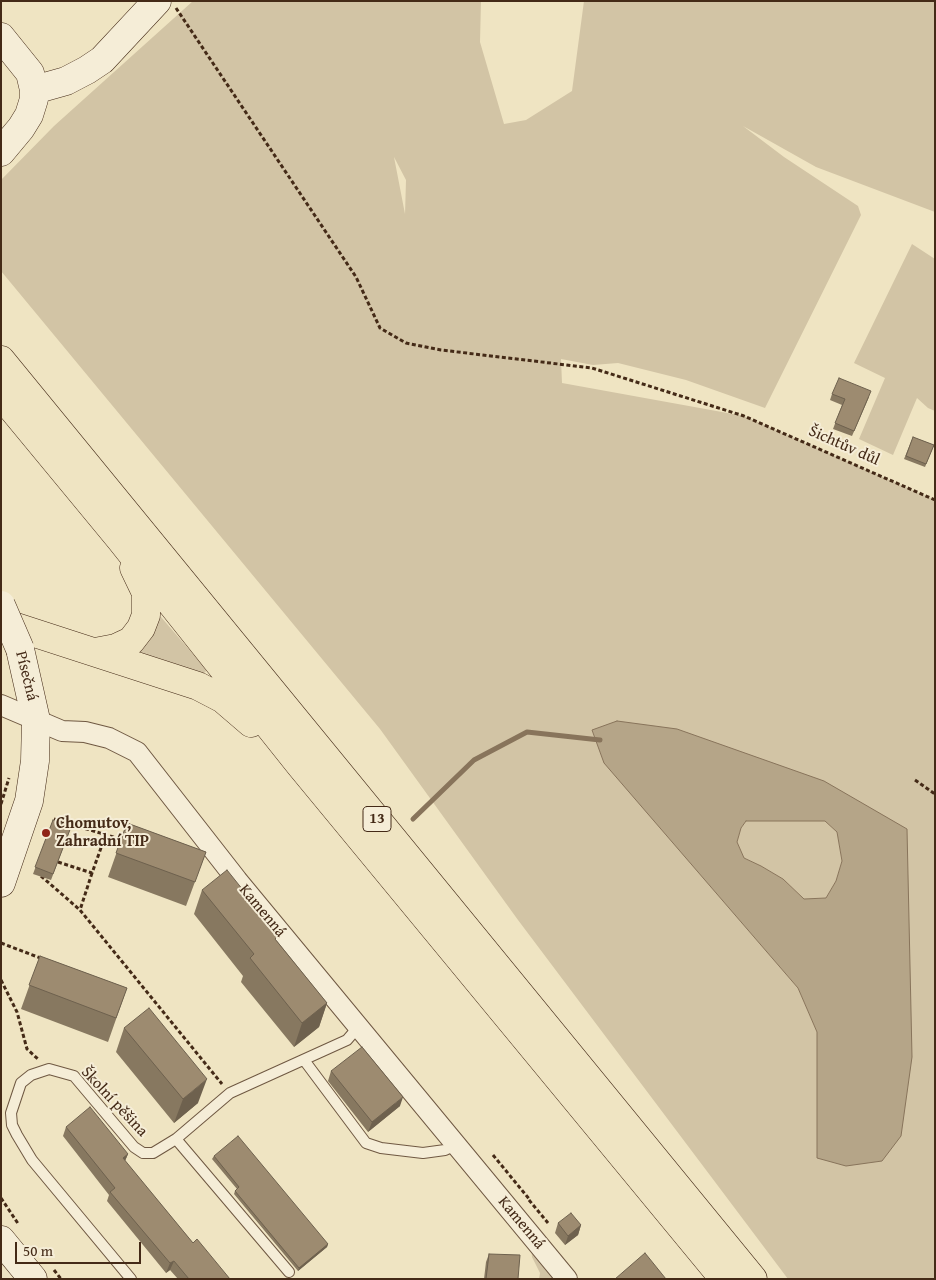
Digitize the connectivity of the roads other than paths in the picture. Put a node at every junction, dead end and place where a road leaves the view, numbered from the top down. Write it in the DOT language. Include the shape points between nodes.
graph roads {
  1 [pos="157,1"];
  2 [pos="1,37"];
  3 [pos="34,90"];
  4 [pos="1,152"];
  5 [pos="1,360"];
  6 [pos="1,394"];
  7 [pos="120,539"];
  8 [pos="1,605"];
  9 [pos="1,622"];
  10 [pos="95,652"];
  11 [pos="1,705"];
  12 [pos="36,720"];
  13 [pos="300,765"];
  14 [pos="1,883"];
  15 [pos="359,1026"];
  16 [pos="304,1060"];
  17 [pos="176,1139"];
  18 [pos="456,1145"];
  19 [pos="1,1240"];
  20 [pos="289,1272"];
  21 [pos="33,1279"];
  22 [pos="131,1279"];
  23 [pos="567,1279"];
  24 [pos="724,1279"];
  25 [pos="753,1279"];
  1 -- 3 [label="street" via="102,60 66,81"];
  2 -- 3 [label="street" via="27,68"];
  3 -- 4 [label="street" via="29,116"];
  5 -- 25 [label="highway, 13"];
  6 -- 7 [label="highway, 13"];
  7 -- 10 [label="highway" via="146,593 146,615 131,641"];
  7 -- 13 [label="highway, 13"];
  8 -- 12 [label="street, Písečná, bridge" via="20,649"];
  9 -- 10 [label="highway"];
  10 -- 13 [label="highway" via="198,686 223,699"];
  11 -- 12 [label="street, Kamenná"];
  12 -- 14 [label="street" via="35,761 29,801"];
  12 -- 15 [label="street, Kamenná" via="62,731 110,738 137,752 237,880"];
  13 -- 24 [label="highway, 13"];
  15 -- 16 [label="lane, Školní pěšina" via="347,1040"];
  15 -- 18 [label="street, Kamenná"];
  16 -- 17 [label="lane, Školní pěšina" via="230,1093"];
  16 -- 18 [label="lane" via="366,1143 423,1153"];
  17 -- 20 [label="lane"];
  17 -- 22 [label="lane, Školní pěšina" via="153,1153 143,1153 134,1147 74,1076 49,1069 31,1075 21,1084 11,1114 12,1124 32,1160"];
  18 -- 23 [label="street, Kamenná"];
  19 -- 21 [label="street"];
}
